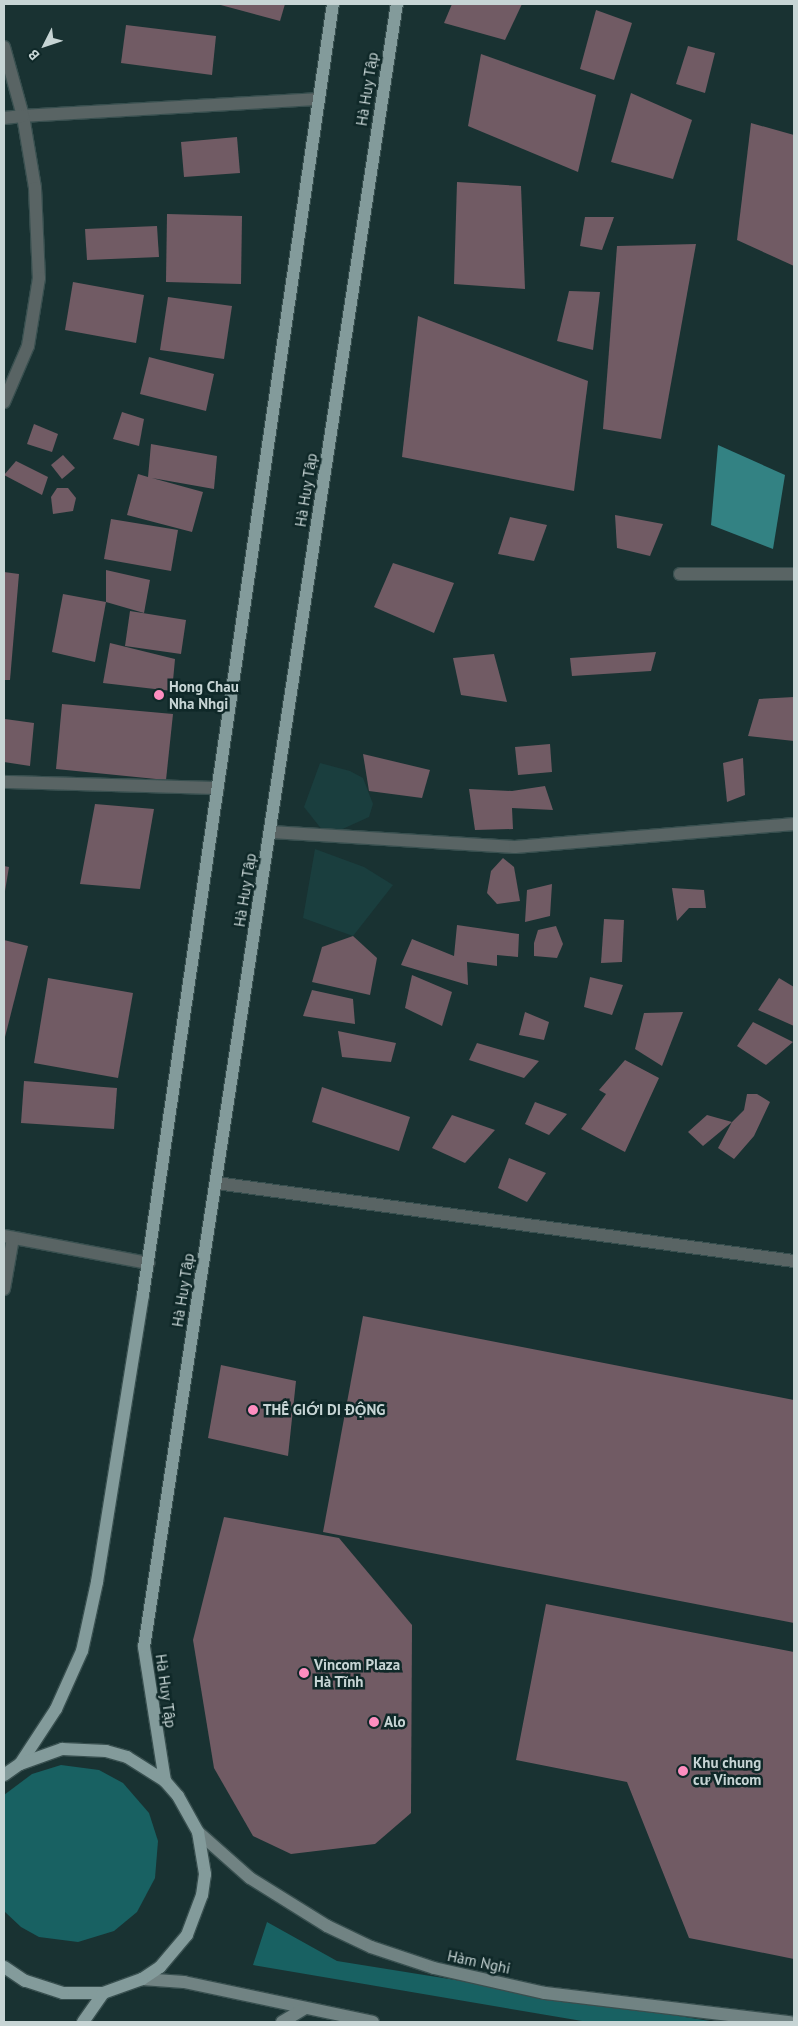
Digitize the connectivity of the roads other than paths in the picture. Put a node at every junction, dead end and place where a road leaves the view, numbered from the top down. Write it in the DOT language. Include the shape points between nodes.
graph roads {
  1 [pos="333,4"];
  2 [pos="396,4"];
  3 [pos="4,47"];
  4 [pos="319,100"];
  5 [pos="23,116"];
  6 [pos="4,118"];
  7 [pos="4,402"];
  8 [pos="680,574"];
  9 [pos="794,574"];
  10 [pos="4,782"];
  11 [pos="218,788"];
  12 [pos="794,824"];
  13 [pos="271,832"];
  14 [pos="216,1183"];
  15 [pos="8,1237"];
  16 [pos="794,1261"];
  17 [pos="148,1262"];
  18 [pos="4,1290"];
  19 [pos="20,1764"];
  20 [pos="4,1765"];
  21 [pos="4,1775"];
  22 [pos="164,1781"];
  23 [pos="198,1832"];
  24 [pos="4,1967"];
  25 [pos="142,1979"];
  26 [pos="103,1993"];
  27 [pos="305,2008"];
  28 [pos="84,2022"];
  29 [pos="282,2022"];
  30 [pos="373,2022"];
  31 [pos="790,2022"];
  1 -- 4 [label="main road"];
  2 -- 13 [label="main road, Hà Huy Tập"];
  3 -- 5 [label="street"];
  4 -- 5 [label="street"];
  4 -- 11 [label="main road"];
  5 -- 6 [label="street"];
  5 -- 7 [label="street" via="34,188 39,278 28,346"];
  8 -- 9 [label="street"];
  10 -- 11 [label="street"];
  11 -- 17 [label="main road"];
  12 -- 13 [label="street" via="515,847"];
  13 -- 14 [label="main road, Hà Huy Tập"];
  14 -- 16 [label="street"];
  14 -- 22 [label="main road, Hà Huy Tập" via="144,1647"];
  15 -- 17 [label="street"];
  15 -- 18 [label="street"];
  17 -- 19 [label="main road" via="97,1582 82,1651 56,1709"];
  19 -- 20 [label="main road"];
  19 -- 21 [label="main road"];
  19 -- 22 [label="main road" via="62,1749 106,1751 127,1757"];
  22 -- 23 [label="main road" via="178,1796"];
  23 -- 25 [label="main road" via="204,1874 196,1916 175,1952"];
  23 -- 31 [label="main road, Hàm Nghi" via="250,1878 326,1926 372,1947 434,1968 544,1993"];
  24 -- 26 [label="main road" via="43,1988 76,1994"];
  25 -- 26 [label="main road"];
  25 -- 27 [label="main road" via="184,1982"];
  26 -- 28 [label="main road"];
  27 -- 29 [label="main road"];
  27 -- 30 [label="main road"];
}
